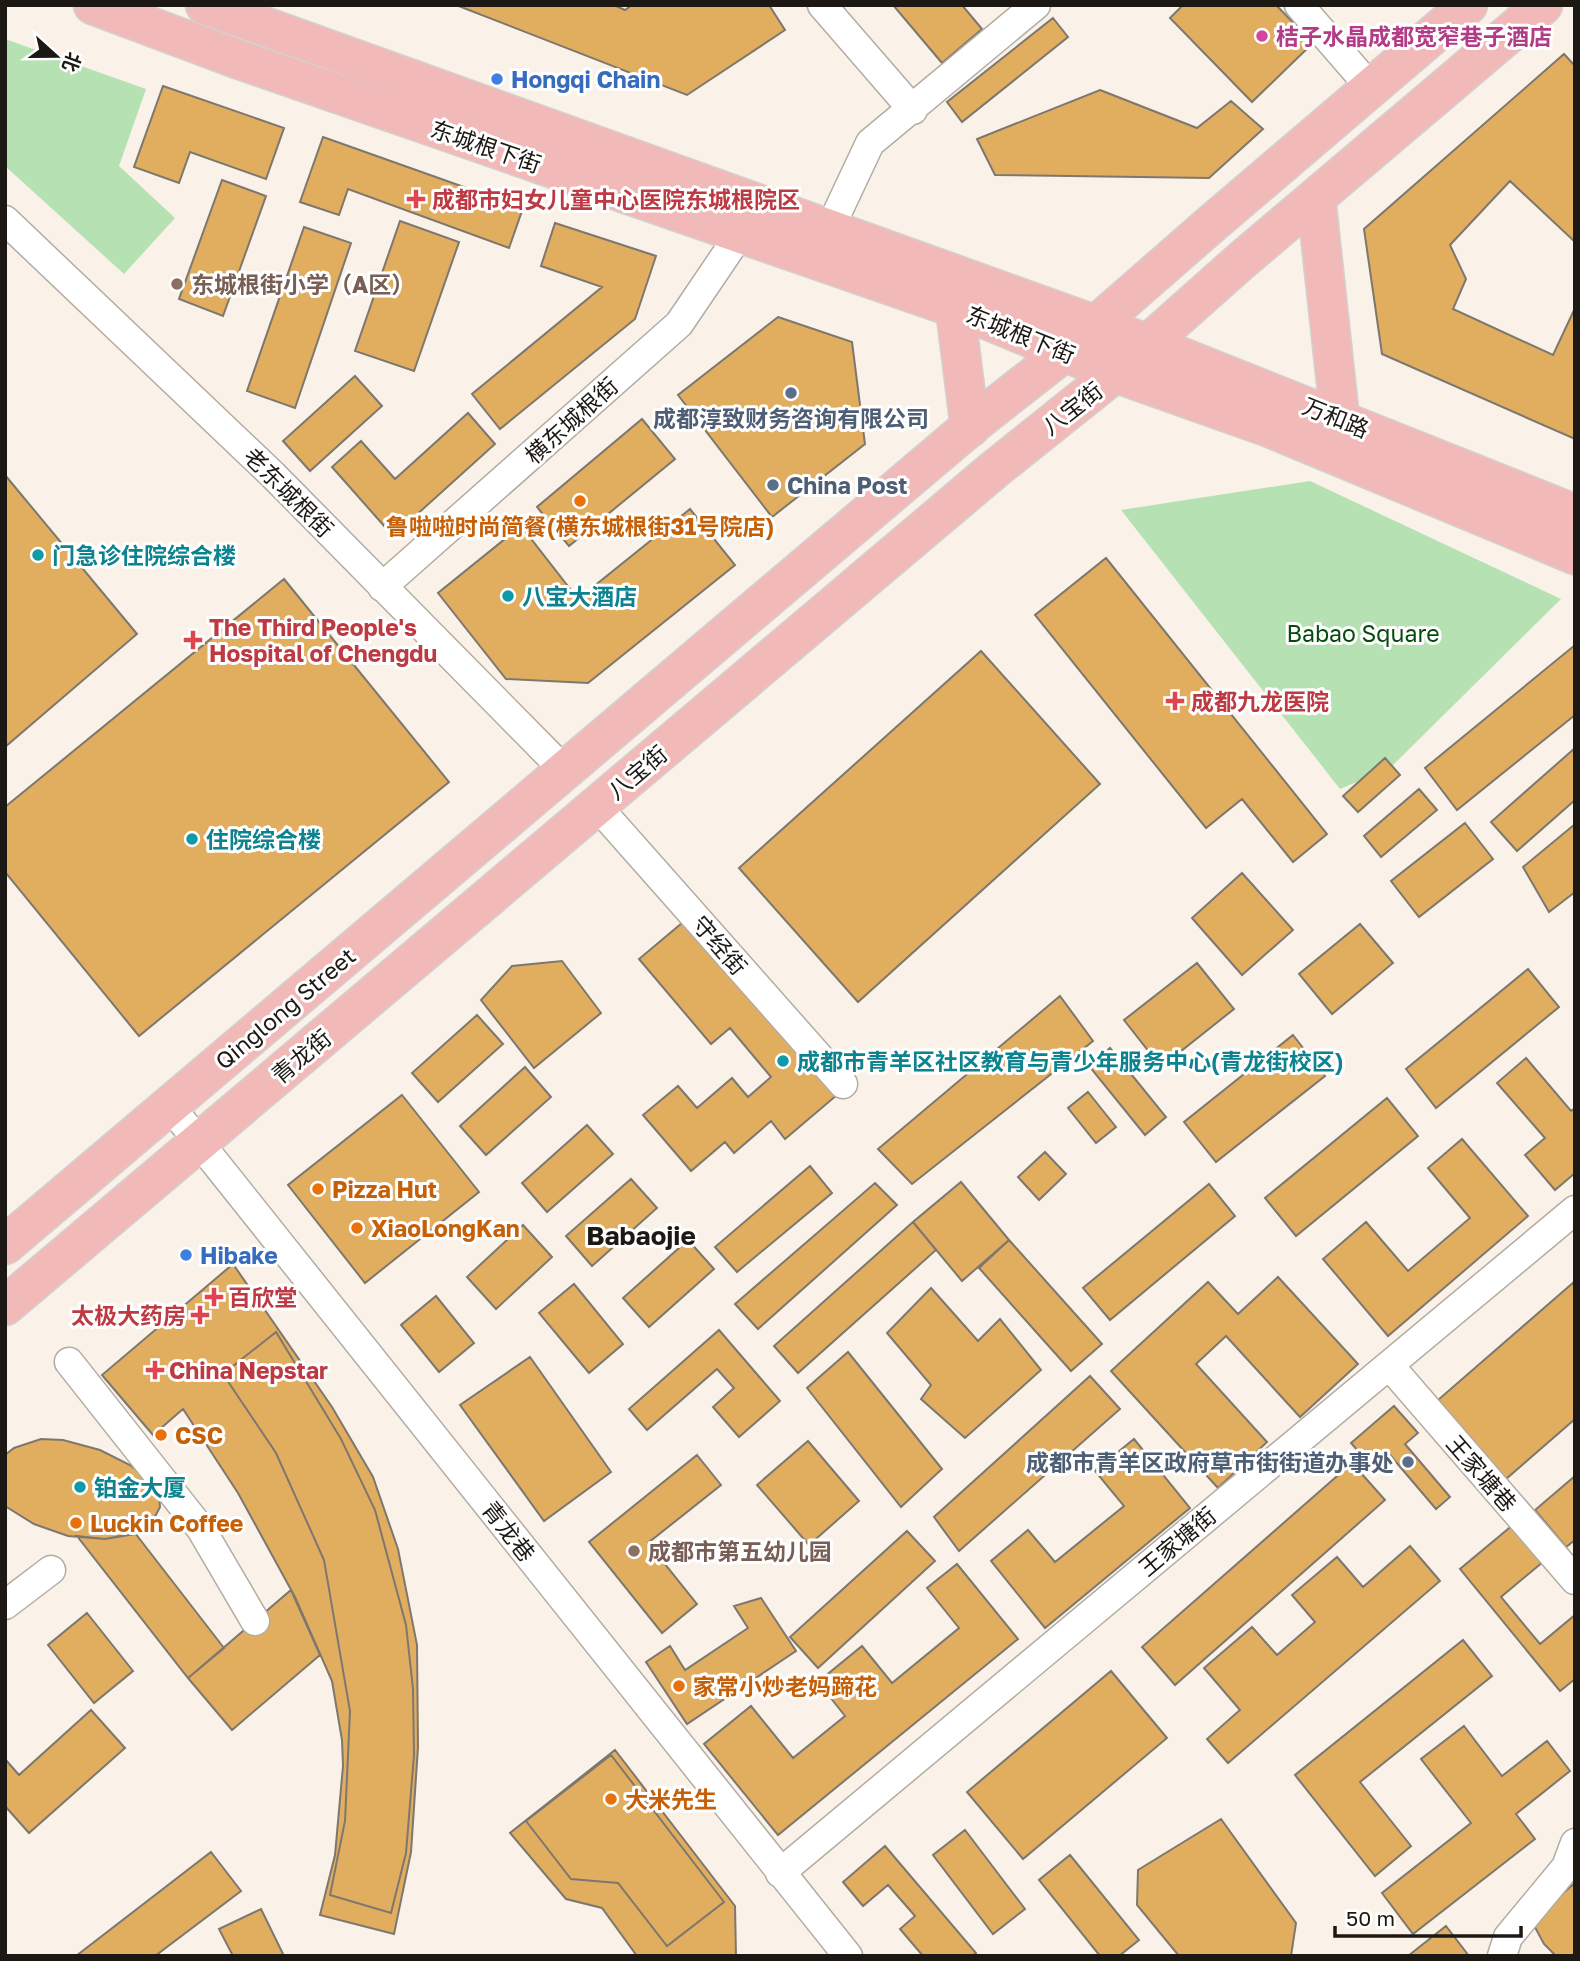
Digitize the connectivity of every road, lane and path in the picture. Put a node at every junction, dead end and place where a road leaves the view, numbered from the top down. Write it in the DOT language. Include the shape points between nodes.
graph roads {
  1 [pos="93,5"];
  2 [pos="205,5"];
  3 [pos="822,5"];
  4 [pos="1037,5"];
  5 [pos="1299,5"];
  6 [pos="1468,5"];
  7 [pos="1544,5"];
  8 [pos="248,12"];
  9 [pos="1371,88"];
  10 [pos="913,110"];
  11 [pos="1316,198"];
  12 [pos="5,220"];
  13 [pos="830,228"];
  14 [pos="740,234"];
  15 [pos="955,308"];
  16 [pos="1094,326"];
  17 [pos="1149,344"];
  18 [pos="1066,351"];
  19 [pos="1115,373"];
  20 [pos="1340,419"];
  21 [pos="970,428"];
  22 [pos="1575,514"];
  23 [pos="1575,555"];
  24 [pos="382,587"];
  25 [pos="565,771"];
  26 [pos="597,806"];
  27 [pos="842,1084"];
  28 [pos="170,1106"];
  29 [pos="200,1142"];
  30 [pos="1575,1210"];
  31 [pos="5,1245"];
  32 [pos="5,1307"];
  33 [pos="69,1362"];
  34 [pos="1389,1365"];
  35 [pos="51,1570"];
  36 [pos="1575,1580"];
  37 [pos="5,1605"];
  38 [pos="255,1621"];
  39 [pos="1575,1843"];
  40 [pos="780,1873"];
  41 [pos="848,1956"];
  42 [pos="1502,1956"];
  1 -- 14 [label="main road, 东城根下街" via="240,61"];
  2 -- 8 [label="main road, 东城根下街"];
  3 -- 10 [label="street"];
  4 -- 10 [label="street"];
  5 -- 9 [label="street"];
  6 -- 9 [label="main road, 八宝街"];
  7 -- 11 [label="main road, 八宝街"];
  8 -- 13 [label="main road, 东城根下街"];
  9 -- 16 [label="main road, 八宝街"];
  10 -- 13 [label="street" via="870,143"];
  11 -- 17 [label="main road, 八宝街"];
  11 -- 20 [label="main road"];
  12 -- 24 [label="street, 老东城根街" via="273,475"];
  13 -- 16 [label="main road, 东城根下街"];
  14 -- 15 [label="main road, 东城根下街"];
  14 -- 24 [label="street, 横东城根街" via="679,324"];
  15 -- 18 [label="main road, 东城根下街"];
  15 -- 21 [label="main road"];
  16 -- 17 [label="main road, 万和路"];
  16 -- 18 [label="main road, 八宝街"];
  17 -- 19 [label="main road, 八宝街"];
  17 -- 20 [label="main road, 万和路"];
  18 -- 19 [label="main road, 东城根下街"];
  18 -- 21 [label="main road, 八宝街"];
  19 -- 23 [label="main road, 万和路" via="1270,428"];
  19 -- 26 [label="main road, 八宝街"];
  20 -- 22 [label="main road, 万和路"];
  21 -- 25 [label="main road, 八宝街"];
  24 -- 25 [label="street, 老东城根街"];
  25 -- 28 [label="main road, Qinglong Street"];
  26 -- 27 [label="street, 守经街"];
  26 -- 29 [label="main road, 青龙街"];
  28 -- 29 [label="street, 青龙巷"];
  28 -- 31 [label="main road, Qinglong Street"];
  29 -- 32 [label="main road, 青龙街"];
  29 -- 40 [label="street, 青龙巷"];
  30 -- 34 [label="street, 王家塘街"];
  33 -- 38 [label="street" via="201,1528"];
  34 -- 36 [label="street, 王家塘巷"];
  34 -- 40 [label="street, 王家塘街"];
  35 -- 37 [label="street"];
  39 -- 42 [label="street" via="1566,1867 1508,1937"];
  40 -- 41 [label="street, 青龙巷"];
}
